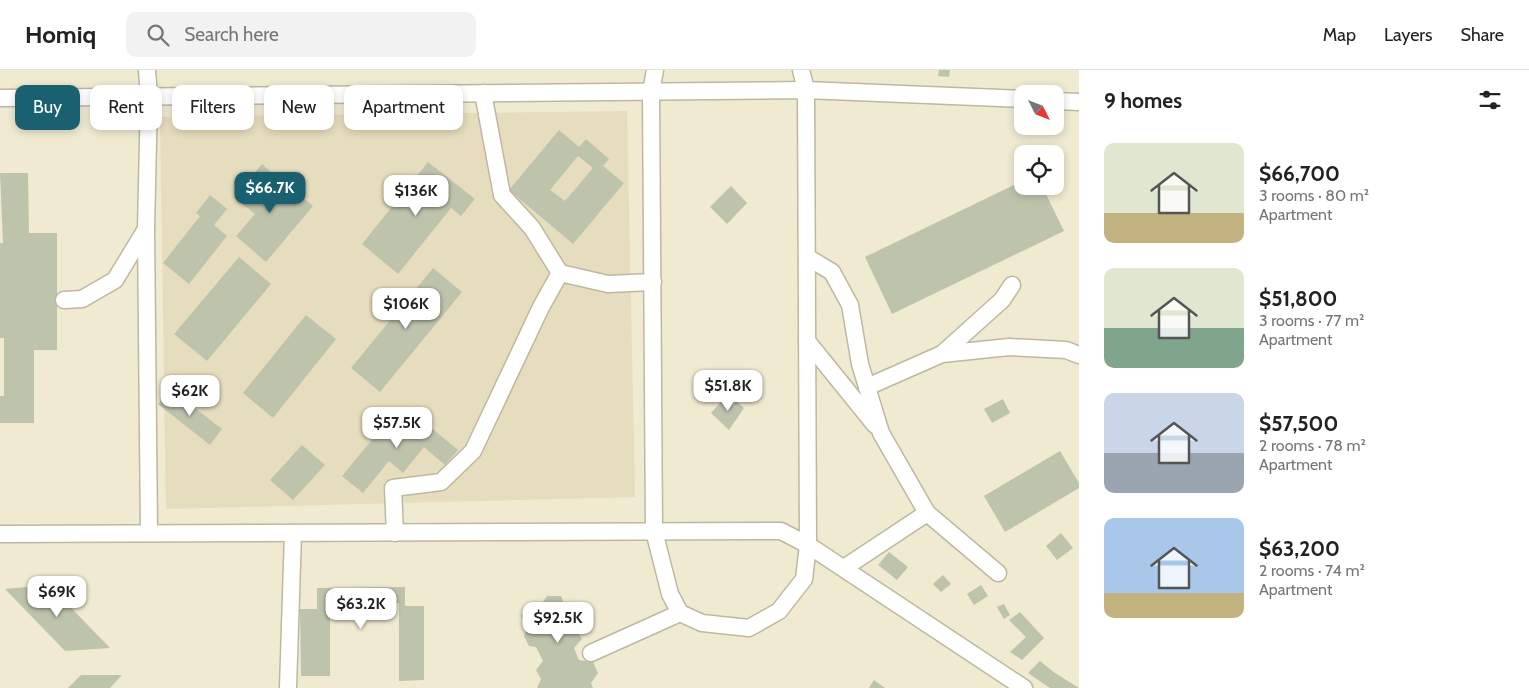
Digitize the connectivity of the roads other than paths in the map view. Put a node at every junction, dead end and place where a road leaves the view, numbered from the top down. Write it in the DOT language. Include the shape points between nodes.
graph roads {
  1 [pos="147,70"];
  2 [pos="655,70"];
  3 [pos="802,70"];
  4 [pos="148,85"];
  5 [pos="806,90"];
  6 [pos="651,92"];
  7 [pos="483,93"];
  8 [pos="162,96"];
  9 [pos="90,97"];
  10 [pos="0,98"];
  11 [pos="1014,99"];
  12 [pos="1064,101"];
  13 [pos="1079,102"];
  14 [pos="148,130"];
  15 [pos="146,229"];
  16 [pos="807,257"];
  17 [pos="560,273"];
  18 [pos="653,282"];
  19 [pos="1012,285"];
  20 [pos="64,300"];
  21 [pos="807,340"];
  22 [pos="942,354"];
  23 [pos="1079,356"];
  24 [pos="867,387"];
  25 [pos="881,433"];
  26 [pos="927,513"];
  27 [pos="654,531"];
  28 [pos="395,532"];
  29 [pos="149,533"];
  30 [pos="293,533"];
  31 [pos="0,534"];
  32 [pos="808,545"];
  33 [pos="844,568"];
  34 [pos="998,573"];
  35 [pos="680,613"];
  36 [pos="591,653"];
  37 [pos="288,688"];
  38 [pos="1024,688"];
  1 -- 4 [label="street"];
  2 -- 6 [label="street"];
  3 -- 5 [label="street"];
  5 -- 6 [label="street"];
  5 -- 11 [label="street"];
  5 -- 16 [label="street"];
  6 -- 7 [label="street"];
  6 -- 18 [label="street"];
  7 -- 8 [label="street"];
  7 -- 17 [label="street" via="502,195 532,228"];
  9 -- 10 [label="street"];
  12 -- 13 [label="street"];
  14 -- 15 [label="street"];
  15 -- 20 [label="street" via="114,280 82,299"];
  15 -- 29 [label="street"];
  16 -- 21 [label="street"];
  16 -- 24 [label="street" via="832,272 850,305"];
  17 -- 18 [label="street" via="608,284"];
  17 -- 28 [label="street" via="473,451 441,482 393,488"];
  18 -- 27 [label="street"];
  19 -- 22 [label="street" via="1002,300"];
  21 -- 25 [label="street"];
  21 -- 32 [label="street"];
  22 -- 23 [label="street" via="1008,347 1066,350"];
  22 -- 24 [label="street"];
  24 -- 25 [label="street"];
  25 -- 26 [label="street"];
  26 -- 33 [label="street"];
  26 -- 34 [label="street"];
  27 -- 28 [label="street"];
  27 -- 32 [label="street" via="781,531"];
  27 -- 35 [label="street" via="670,594"];
  28 -- 30 [label="street"];
  29 -- 30 [label="street"];
  29 -- 31 [label="street"];
  30 -- 37 [label="street"];
  32 -- 33 [label="street"];
  32 -- 35 [label="street" via="804,579 779,611 749,628 702,623"];
  33 -- 38 [label="street"];
  35 -- 36 [label="street"];
}
